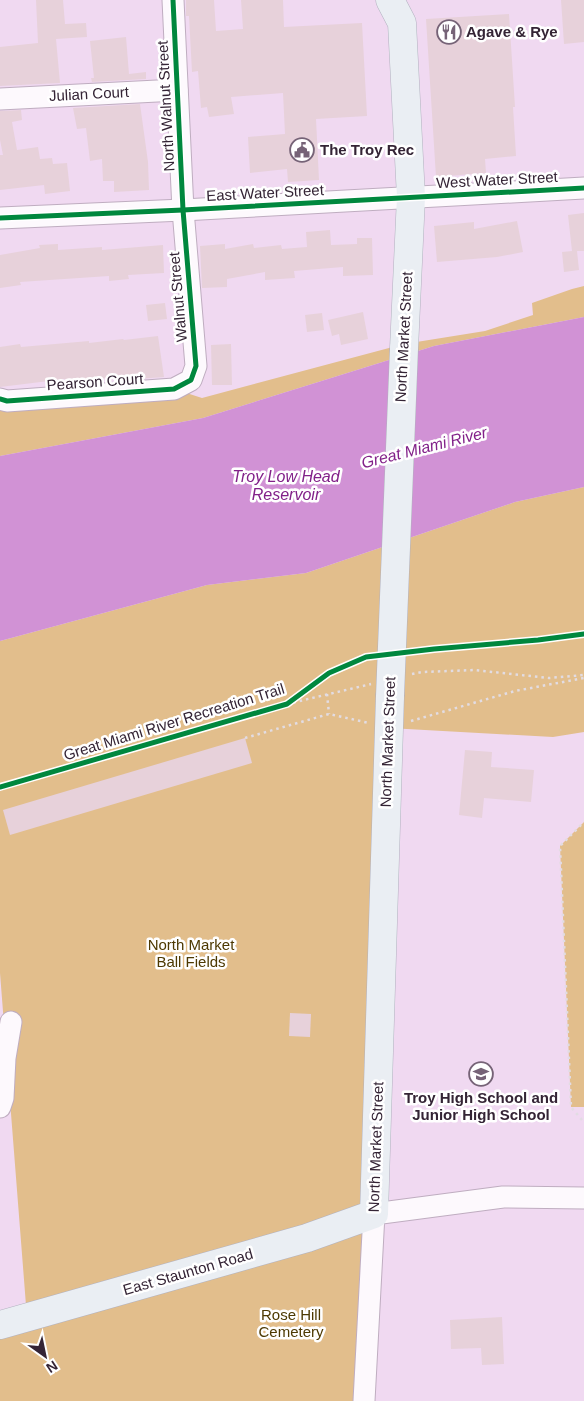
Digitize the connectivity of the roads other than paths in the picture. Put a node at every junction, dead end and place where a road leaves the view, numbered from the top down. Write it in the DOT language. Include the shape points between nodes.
graph roads {
  1 [pos="173,0"];
  2 [pos="400,8"];
  3 [pos="177,90"];
  4 [pos="0,99"];
  5 [pos="584,188"];
  6 [pos="411,197"];
  7 [pos="183,210"];
  8 [pos="0,218"];
  9 [pos="191,380"];
  10 [pos="0,399"];
  11 [pos="11,1022"];
  12 [pos="0,1107"];
  13 [pos="584,1198"];
  14 [pos="374,1214"];
  15 [pos="0,1325"];
  16 [pos="364,1401"];
  1 -- 3 [label="street, North Walnut Street"];
  2 -- 6 [label="main road, North Market Street"];
  3 -- 4 [label="street, Julian Court"];
  3 -- 7 [label="street, North Walnut Street"];
  5 -- 6 [label="street, West Water Street"];
  6 -- 7 [label="street, East Water Street"];
  6 -- 14 [label="main road, North Market Street, bridge" via="382,690 388,728"];
  7 -- 8 [label="street, East Water Street"];
  7 -- 9 [label="street, Walnut Street" via="196,366"];
  9 -- 10 [label="street, Pearson Court" via="174,389"];
  11 -- 12 [label="street"];
  13 -- 14 [label="street" via="503,1197"];
  14 -- 15 [label="main road, East Staunton Road" via="307,1238"];
  14 -- 16 [label="street, North Market Street"];
}
